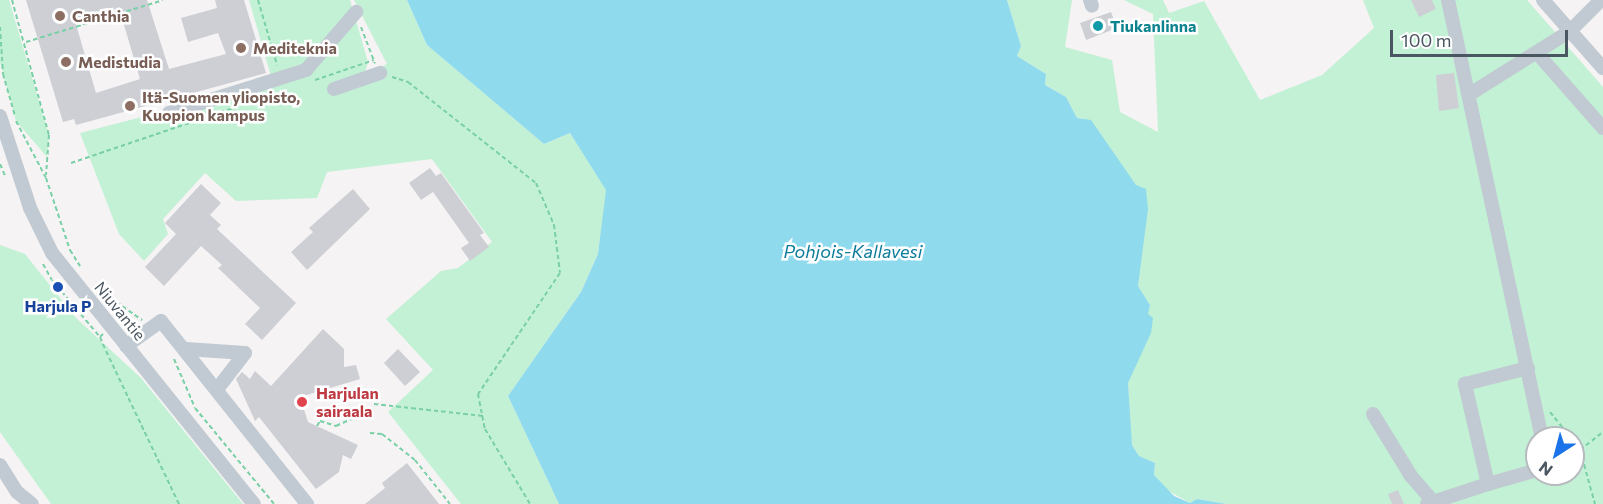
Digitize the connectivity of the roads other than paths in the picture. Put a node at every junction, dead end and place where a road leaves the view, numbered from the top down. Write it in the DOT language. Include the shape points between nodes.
graph roads {
  1 [pos="1448,0"];
  2 [pos="1543,0"];
  3 [pos="1600,0"];
  4 [pos="356,12"];
  5 [pos="1570,31"];
  6 [pos="1537,53"];
  7 [pos="377,66"];
  8 [pos="1603,68"];
  9 [pos="334,89"];
  10 [pos="1470,94"];
  11 [pos="169,113"];
  12 [pos="0,116"];
  13 [pos="1603,128"];
  14 [pos="126,346"];
  15 [pos="186,349"];
  16 [pos="1528,368"];
  17 [pos="218,388"];
  18 [pos="1373,414"];
  19 [pos="1540,426"];
  20 [pos="0,465"];
  21 [pos="1525,473"];
  22 [pos="1488,484"];
  23 [pos="1430,502"];
  24 [pos="32,504"];
  25 [pos="254,504"];
  26 [pos="307,504"];
  1 -- 10 [label="street"];
  2 -- 5 [label="street"];
  3 -- 5 [label="street"];
  4 -- 11 [label="street" via="306,70"];
  5 -- 6 [label="street"];
  5 -- 8 [label="street"];
  6 -- 10 [label="street"];
  6 -- 13 [label="street"];
  7 -- 9 [label="street"];
  10 -- 16 [label="street" via="1480,161"];
  12 -- 14 [label="street, Niuvantie" via="43,238"];
  14 -- 15 [label="street" via="161,321"];
  14 -- 25 [label="street, Niuvantie"];
  15 -- 17 [label="street"];
  15 -- 17 [label="street" via="245,353"];
  16 -- 19 [label="street"];
  16 -- 22 [label="street" via="1465,384"];
  17 -- 26 [label="street"];
  18 -- 23 [label="street"];
  20 -- 24 [label="street" via="17,492"];
  21 -- 22 [label="street"];
  22 -- 23 [label="street"];
}
